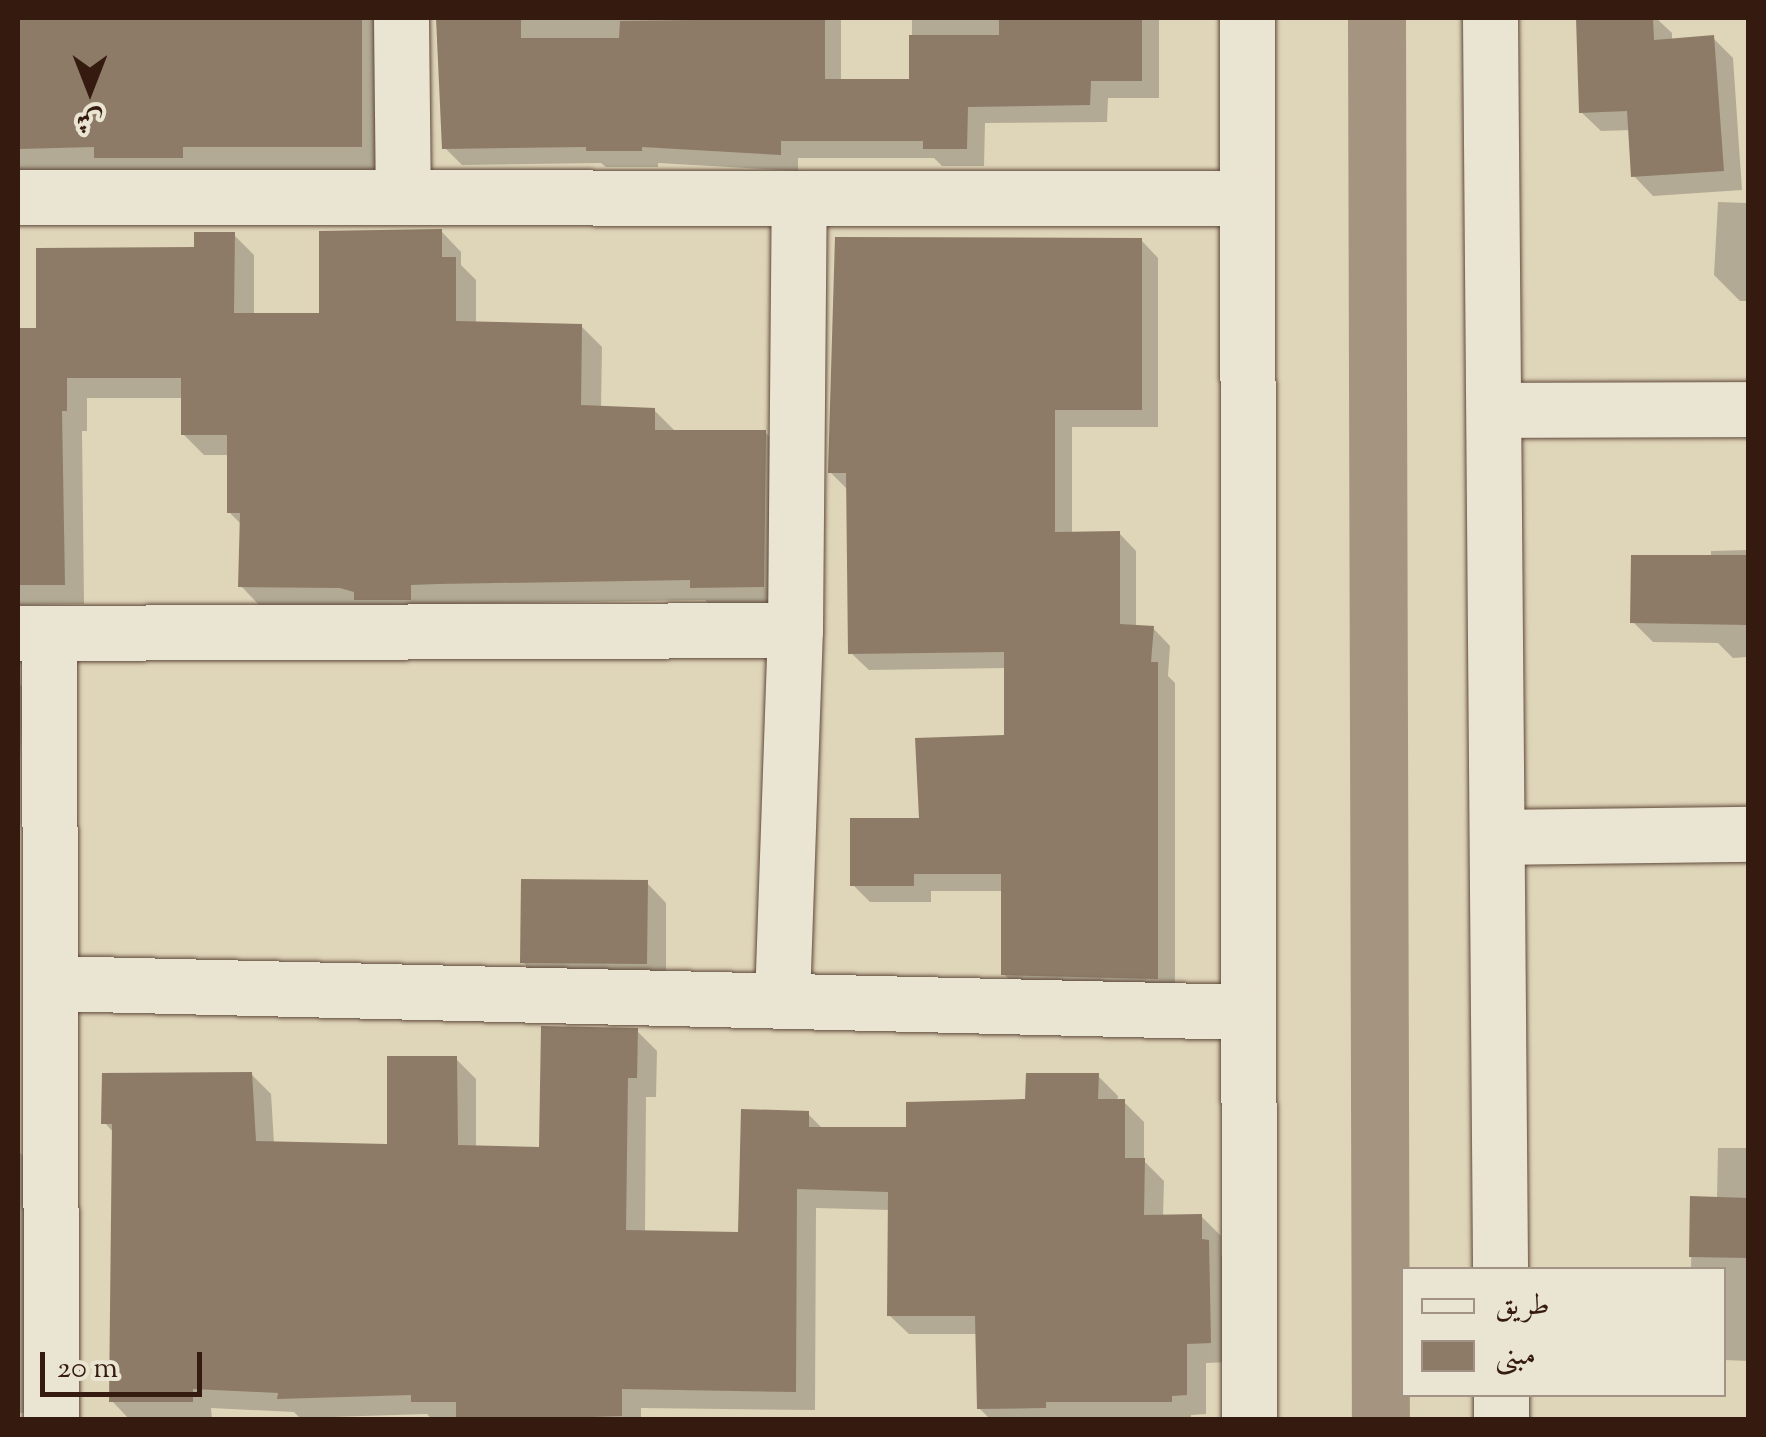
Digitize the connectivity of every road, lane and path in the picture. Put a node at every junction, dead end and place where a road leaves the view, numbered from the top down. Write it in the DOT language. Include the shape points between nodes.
graph roads {
  1 [pos="402,18"];
  2 [pos="1247,18"];
  3 [pos="1490,18"];
  4 [pos="403,196"];
  5 [pos="18,197"];
  6 [pos="1247,198"];
  7 [pos="798,200"];
  8 [pos="1748,409"];
  9 [pos="1494,410"];
  10 [pos="795,630"];
  11 [pos="33,633"];
  12 [pos="1748,834"];
  13 [pos="1498,836"];
  14 [pos="51,983"];
  15 [pos="782,1000"];
  16 [pos="1247,1012"];
  17 [pos="1500,1267"];
  18 [pos="52,1420"];
  19 [pos="1249,1420"];
  1 -- 4 [label="street"];
  2 -- 6 [label="street"];
  3 -- 9 [label="street"];
  4 -- 5 [label="street"];
  4 -- 7 [label="street"];
  6 -- 7 [label="street"];
  6 -- 16 [label="street"];
  7 -- 10 [label="street"];
  8 -- 9 [label="street"];
  9 -- 13 [label="street"];
  10 -- 11 [label="street"];
  10 -- 15 [label="street"];
  11 -- 14 [label="street"];
  12 -- 13 [label="street"];
  13 -- 17 [label="street"];
  14 -- 15 [label="street"];
  14 -- 18 [label="street"];
  15 -- 16 [label="street"];
  16 -- 19 [label="street"];
}
